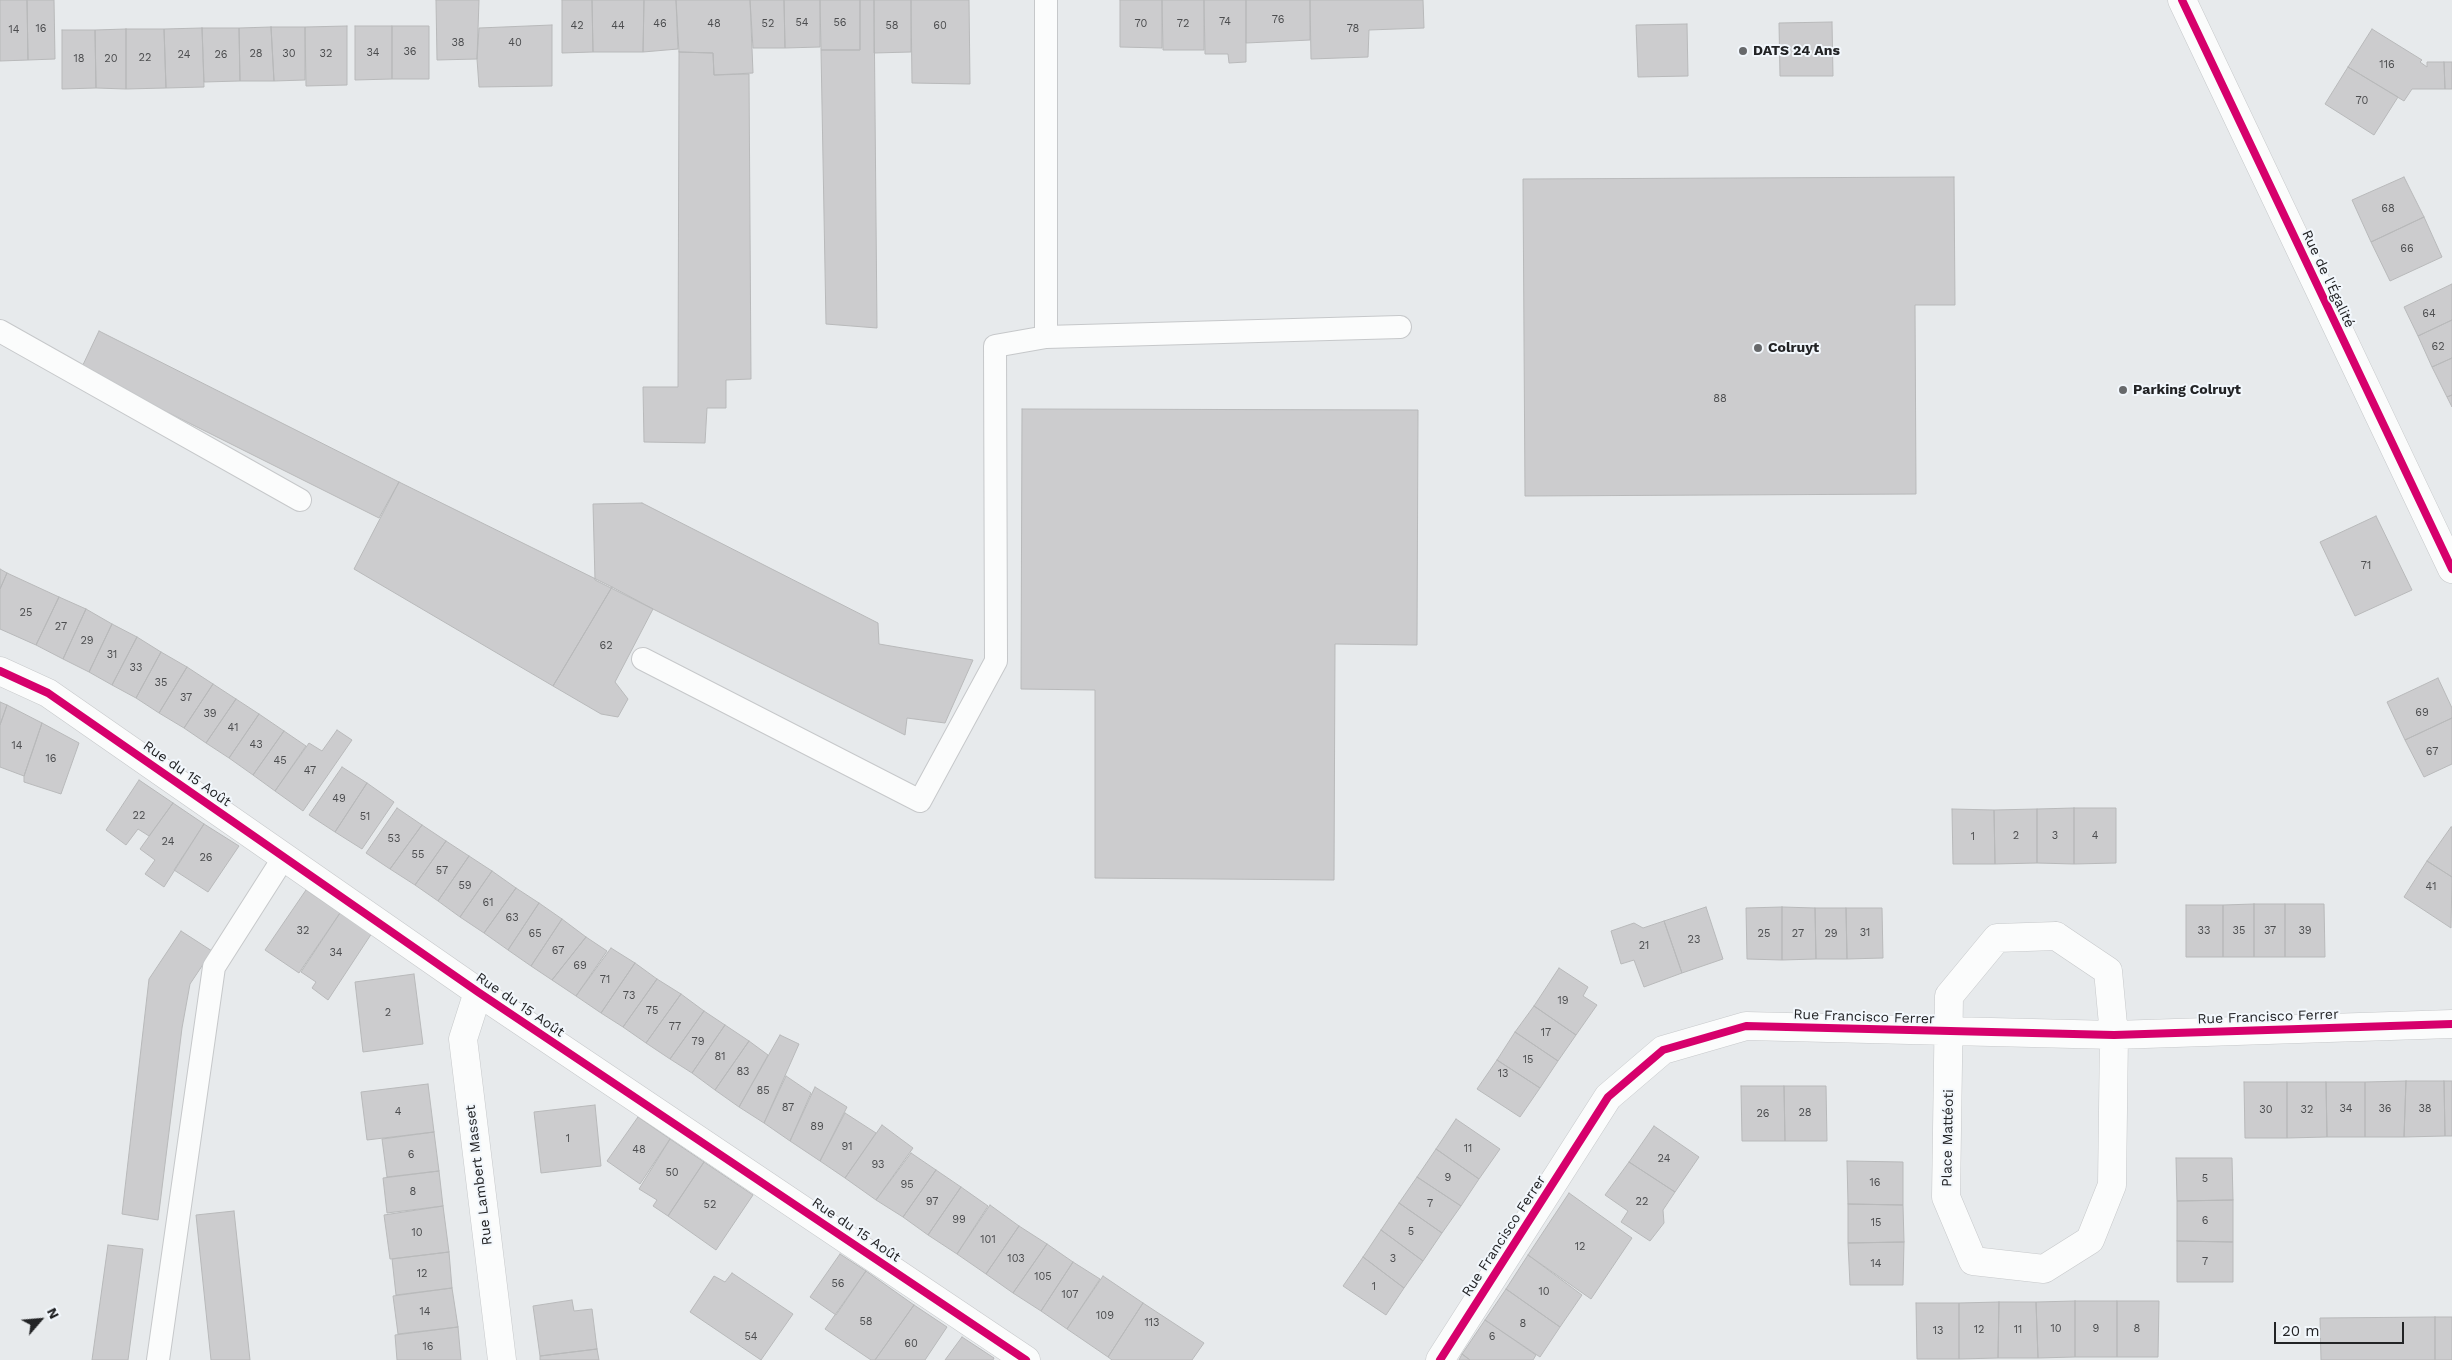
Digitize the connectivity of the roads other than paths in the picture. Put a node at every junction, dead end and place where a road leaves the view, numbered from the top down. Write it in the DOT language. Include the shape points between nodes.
graph roads {
  1 [pos="1046,0"];
  2 [pos="2182,0"];
  3 [pos="1400,328"];
  4 [pos="0,331"];
  5 [pos="1046,337"];
  6 [pos="300,500"];
  7 [pos="2452,569"];
  8 [pos="643,659"];
  9 [pos="0,671"];
  10 [pos="284,857"];
  11 [pos="478,992"];
  12 [pos="2452,1024"];
  13 [pos="1950,1032"];
  14 [pos="2114,1034"];
  15 [pos="158,1360"];
  16 [pos="502,1360"];
  17 [pos="1026,1360"];
  18 [pos="1440,1360"];
  1 -- 5 [label="lane"];
  2 -- 7 [label="street, Rue de l'Égalité"];
  3 -- 5 [label="lane"];
  4 -- 6 [label="lane"];
  5 -- 8 [label="lane" via="995,346 996,661 920,801"];
  9 -- 10 [label="street, Rue du 15 Août" via="48,693"];
  10 -- 11 [label="street, Rue du 15 Août"];
  10 -- 15 [label="lane" via="214,967"];
  11 -- 16 [label="street, Rue Lambert Masset" via="463,1039"];
  11 -- 17 [label="street, Rue du 15 Août"];
  12 -- 14 [label="street, Rue Francisco Ferrer"];
  13 -- 14 [label="street, Rue Francisco Ferrer"];
  13 -- 14 [label="street, Place Mattéoti" via="1949,996 1997,938 2056,936 2108,971"];
  13 -- 14 [label="street, Place Mattéoti" via="1946,1197 1973,1261 2044,1269 2090,1240 2112,1185"];
  13 -- 18 [label="street, Rue Francisco Ferrer" via="1746,1026 1663,1050 1608,1097"];
}
